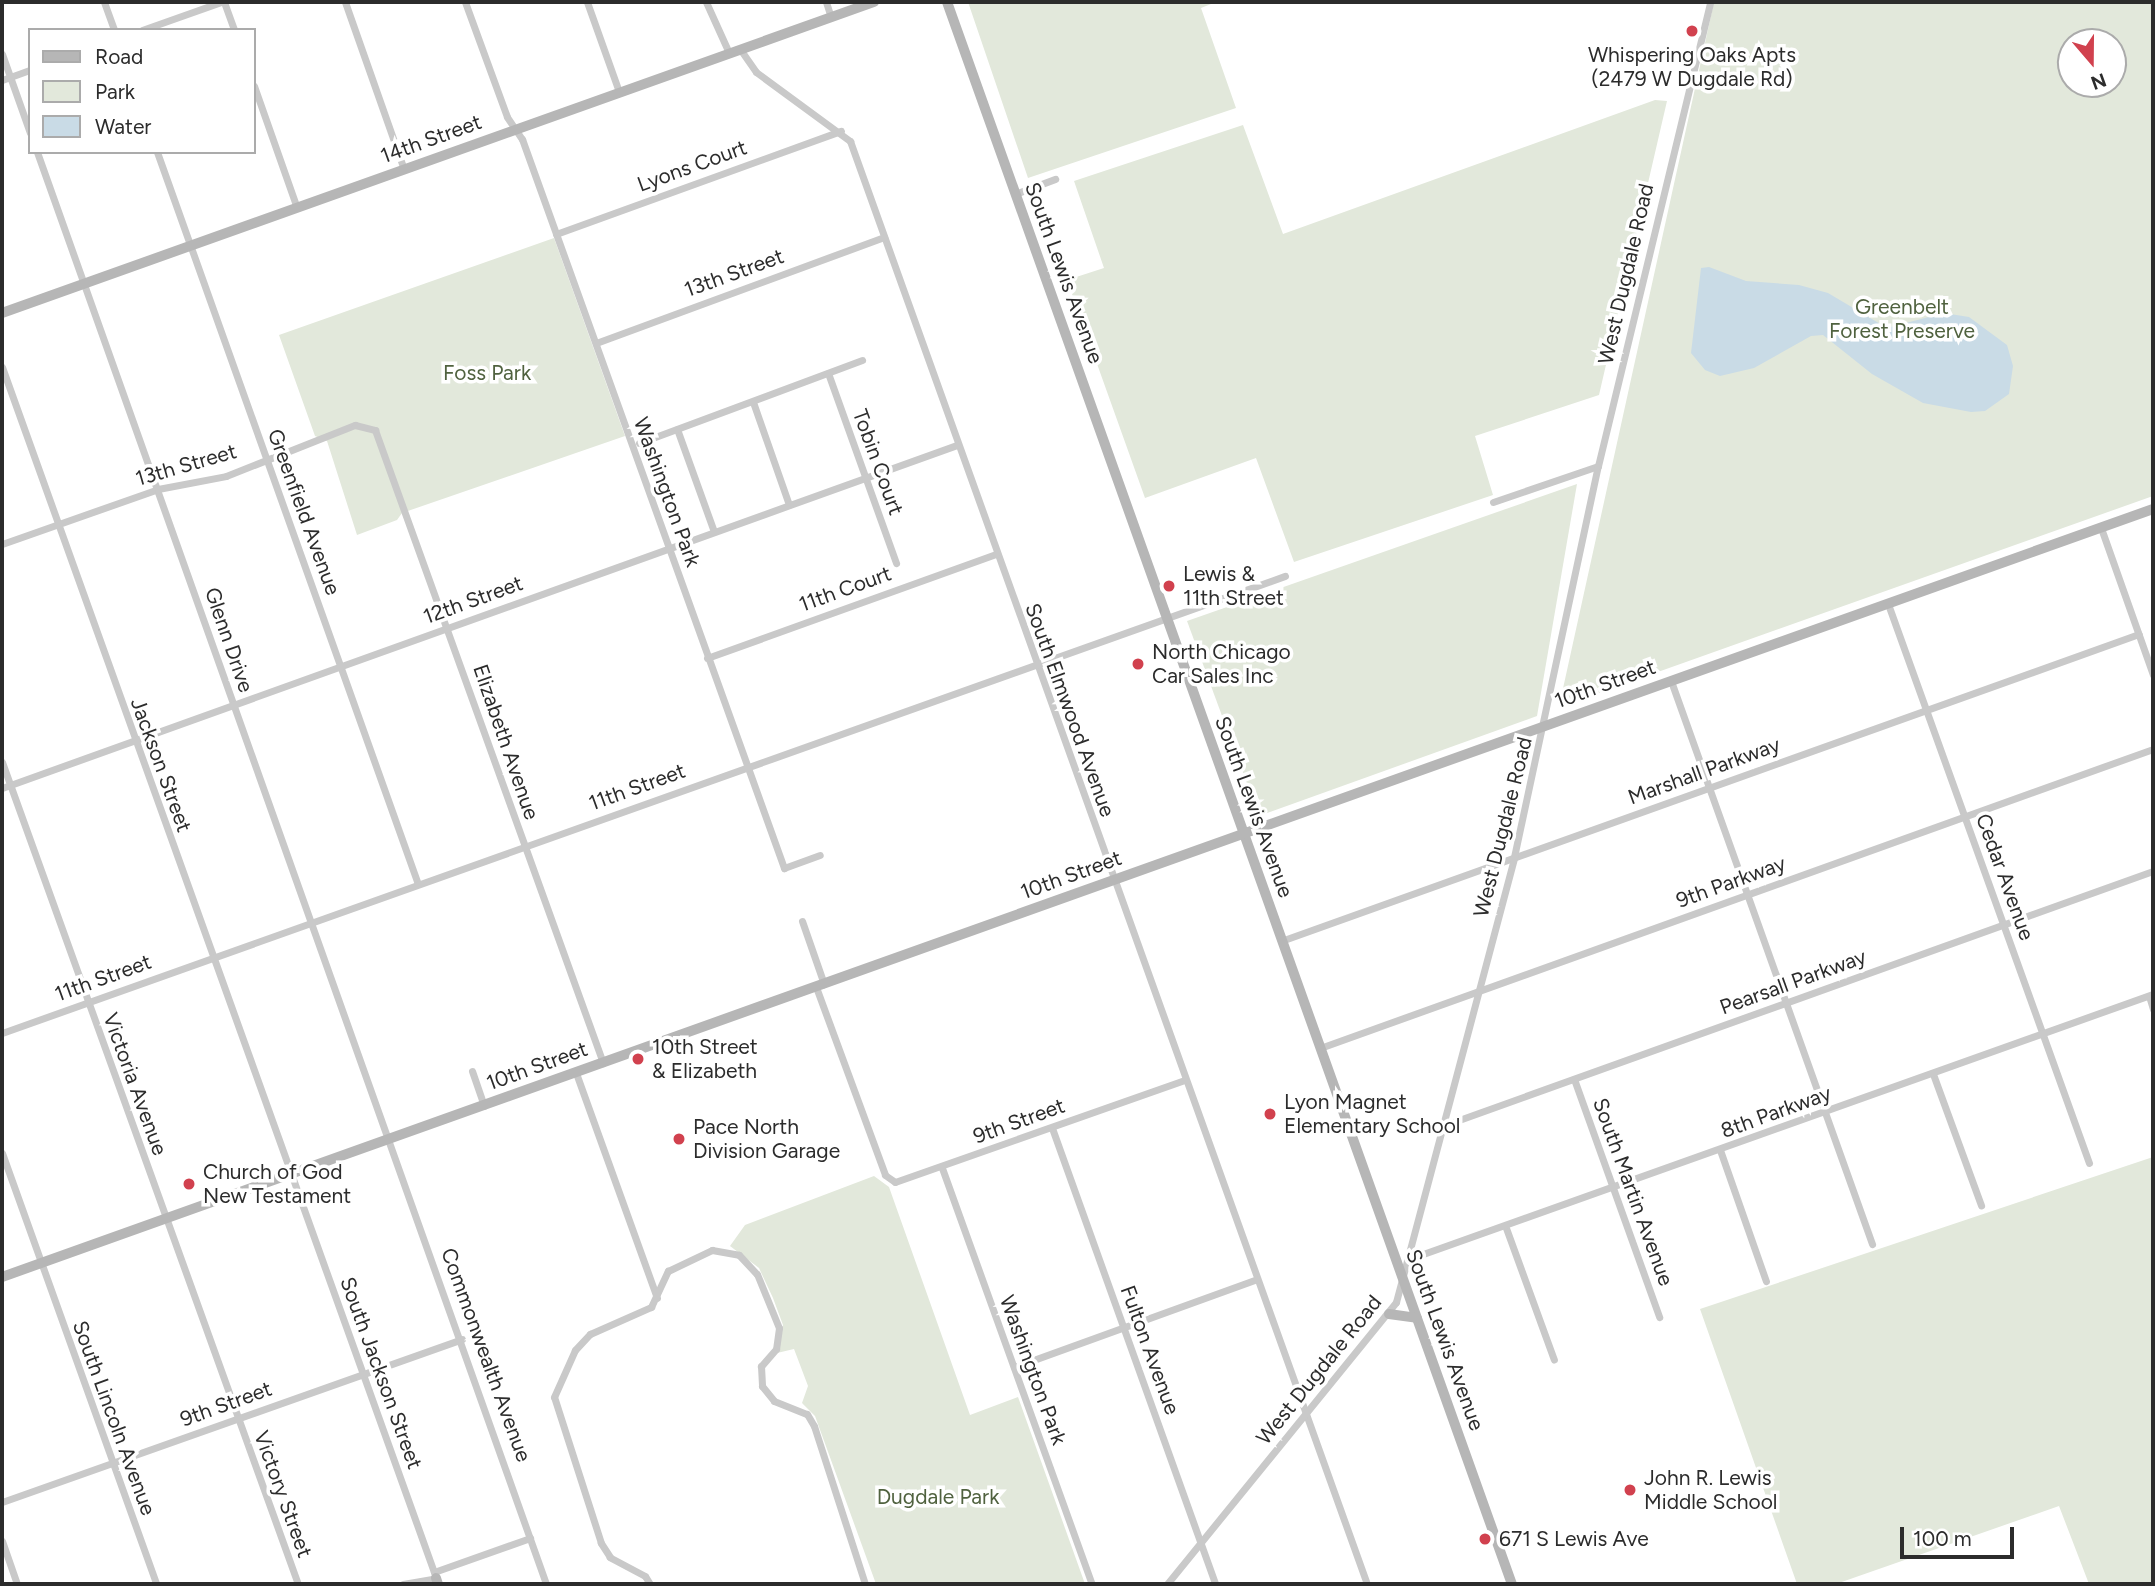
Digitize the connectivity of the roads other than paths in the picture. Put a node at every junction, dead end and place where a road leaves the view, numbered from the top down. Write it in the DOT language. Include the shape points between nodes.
graph roads {
  1 [pos="104,2"];
  2 [pos="222,2"];
  3 [pos="345,2"];
  4 [pos="466,2"];
  5 [pos="587,2"];
  6 [pos="706,2"];
  7 [pos="826,2"];
  8 [pos="874,2"];
  9 [pos="947,2"];
  10 [pos="1710,2"];
  11 [pos="831,17"];
  12 [pos="113,28"];
  13 [pos="148,28"];
  14 [pos="233,28"];
  15 [pos="740,49"];
  16 [pos="729,53"];
  17 [pos="2,54"];
  18 [pos="28,71"];
  19 [pos="6,79"];
  20 [pos="256,92"];
  21 [pos="619,92"];
  22 [pos="28,128"];
  23 [pos="515,130"];
  24 [pos="841,131"];
  25 [pos="38,154"];
  26 [pos="158,154"];
  27 [pos="404,170"];
  28 [pos="1055,179"];
  29 [pos="1015,194"];
  30 [pos="297,208"];
  31 [pos="556,234"];
  32 [pos="884,237"];
  33 [pos="190,246"];
  34 [pos="85,284"];
  35 [pos="2,313"];
  36 [pos="596,343"];
  37 [pos="862,360"];
  38 [pos="2,367"];
  39 [pos="828,373"];
  40 [pos="753,402"];
  41 [pos="677,429"];
  42 [pos="377,432"];
  43 [pos="639,443"];
  44 [pos="957,445"];
  45 [pos="266,457"];
  46 [pos="1598,466"];
  47 [pos="865,478"];
  48 [pos="158,489"];
  49 [pos="1493,502"];
  50 [pos="789,505"];
  51 [pos="2153,509"];
  52 [pos="57,524"];
  53 [pos="2101,528"];
  54 [pos="714,532"];
  55 [pos="2,544"];
  56 [pos="668,549"];
  57 [pos="996,554"];
  58 [pos="896,564"];
  59 [pos="1285,576"];
  60 [pos="1888,604"];
  61 [pos="1166,617"];
  62 [pos="447,628"];
  63 [pos="2139,634"];
  64 [pos="707,658"];
  65 [pos="1034,664"];
  66 [pos="341,667"];
  67 [pos="2153,675"];
  68 [pos="1671,681"];
  69 [pos="234,706"];
  70 [pos="1926,710"];
  71 [pos="1546,726"];
  72 [pos="134,741"];
  73 [pos="2153,749"];
  74 [pos="2,762"];
  75 [pos="747,766"];
  76 [pos="10,785"];
  77 [pos="1709,788"];
  78 [pos="2,789"];
  79 [pos="1965,817"];
  80 [pos="1243,834"];
  81 [pos="523,846"];
  82 [pos="820,855"];
  83 [pos="1514,857"];
  84 [pos="2153,871"];
  85 [pos="1112,881"];
  86 [pos="418,884"];
  87 [pos="1748,895"];
  88 [pos="802,921"];
  89 [pos="312,923"];
  90 [pos="2003,925"];
  91 [pos="1281,941"];
  92 [pos="211,958"];
  93 [pos="820,985"];
  94 [pos="1480,991"];
  95 [pos="2151,995"];
  96 [pos="87,1003"];
  97 [pos="1786,1003"];
  98 [pos="2153,1009"];
  99 [pos="2,1033"];
  100 [pos="2043,1034"];
  101 [pos="1320,1048"];
  102 [pos="603,1063"];
  103 [pos="472,1071"];
  104 [pos="576,1073"];
  105 [pos="1933,1074"];
  106 [pos="1574,1079"];
  107 [pos="1185,1080"];
  108 [pos="484,1106"];
  109 [pos="1826,1112"];
  110 [pos="1445,1125"];
  111 [pos="1052,1128"];
  112 [pos="390,1139"];
  113 [pos="1720,1150"];
  114 [pos="2,1153"];
  115 [pos="2089,1163"];
  116 [pos="942,1168"];
  117 [pos="289,1175"];
  118 [pos="1613,1189"];
  119 [pos="1981,1205"];
  120 [pos="165,1219"];
  121 [pos="1506,1228"];
  122 [pos="1872,1244"];
  123 [pos="1409,1259"];
  124 [pos="41,1263"];
  125 [pos="2,1277"];
  126 [pos="1257,1279"];
  127 [pos="1404,1281"];
  128 [pos="1766,1281"];
  129 [pos="657,1298"];
  130 [pos="1389,1314"];
  131 [pos="1659,1317"];
  132 [pos="1417,1318"];
  133 [pos="1123,1327"];
  134 [pos="462,1339"];
  135 [pos="1554,1360"];
  136 [pos="1013,1367"];
  137 [pos="362,1374"];
  138 [pos="1307,1416"];
  139 [pos="237,1418"];
  140 [pos="111,1463"];
  141 [pos="2,1502"];
  142 [pos="530,1538"];
  143 [pos="2,1541"];
  144 [pos="1200,1544"];
  145 [pos="434,1580"];
  146 [pos="18,1584"];
  147 [pos="156,1584"];
  148 [pos="298,1584"];
  149 [pos="403,1584"];
  150 [pos="546,1584"];
  151 [pos="650,1584"];
  152 [pos="865,1584"];
  153 [pos="1092,1584"];
  154 [pos="1167,1584"];
  155 [pos="1214,1584"];
  156 [pos="1367,1584"];
  157 [pos="1512,1584"];
  1 -- 12 [label="street"];
  2 -- 13 [label="street"];
  2 -- 14 [label="street"];
  3 -- 27 [label="street"];
  4 -- 23 [label="street, Washington Park"];
  5 -- 21 [label="street"];
  6 -- 16 [label="street"];
  7 -- 11 [label="street"];
  8 -- 11 [label="street, 14th Street"];
  9 -- 29 [label="street, South Lewis Avenue"];
  10 -- 46 [label="street, West Dugdale Road"];
  11 -- 15 [label="street, 14th Street"];
  15 -- 16 [label="street, 14th Street"];
  15 -- 24 [label="street, South Elmwood Avenue" via="756,72"];
  16 -- 21 [label="street, 14th Street"];
  17 -- 19 [label="street"];
  18 -- 19 [label="street"];
  19 -- 22 [label="street"];
  20 -- 30 [label="street"];
  21 -- 23 [label="street, 14th Street"];
  23 -- 27 [label="street, 14th Street"];
  23 -- 31 [label="street, Washington Park"];
  24 -- 31 [label="street, Lyons Court"];
  24 -- 32 [label="street, South Elmwood Avenue" via="850,141"];
  25 -- 34 [label="street, Glenn Drive"];
  26 -- 33 [label="street, Greenfield Avenue"];
  27 -- 30 [label="street, 14th Street"];
  28 -- 29 [label="street"];
  29 -- 61 [label="street, South Lewis Avenue"];
  30 -- 33 [label="street, 14th Street"];
  31 -- 36 [label="street, Washington Park"];
  32 -- 36 [label="street, 13th Street"];
  32 -- 44 [label="street, South Elmwood Avenue"];
  33 -- 34 [label="street, 14th Street"];
  33 -- 45 [label="street, Greenfield Avenue"];
  34 -- 35 [label="street, 14th Street"];
  34 -- 48 [label="street, Glenn Drive"];
  36 -- 56 [label="street, Washington Park"];
  37 -- 39 [label="street"];
  38 -- 52 [label="street, Jackson Street"];
  39 -- 40 [label="street"];
  39 -- 47 [label="street, Tobin Court"];
  40 -- 41 [label="street"];
  40 -- 50 [label="street"];
  41 -- 43 [label="street"];
  41 -- 54 [label="street"];
  42 -- 45 [label="street, 13th Street" via="370,425 355,425"];
  42 -- 62 [label="street, Elizabeth Avenue"];
  44 -- 47 [label="street, 12th Street"];
  44 -- 57 [label="street, South Elmwood Avenue"];
  45 -- 48 [label="street, 13th Street" via="208,481"];
  45 -- 66 [label="street, Greenfield Avenue"];
  46 -- 49 [label="street"];
  46 -- 71 [label="street, West Dugdale Road"];
  47 -- 50 [label="street, 12th Street"];
  47 -- 58 [label="street, Tobin Court"];
  48 -- 52 [label="street, 13th Street"];
  48 -- 69 [label="street, Glenn Drive"];
  50 -- 54 [label="street, 12th Street"];
  51 -- 53 [label="street, 10th Street"];
  52 -- 55 [label="street, 13th Street"];
  52 -- 72 [label="street, Jackson Street"];
  53 -- 60 [label="street, 10th Street"];
  53 -- 63 [label="street"];
  54 -- 56 [label="street, 12th Street"];
  56 -- 62 [label="street, 12th Street"];
  56 -- 64 [label="street, Washington Park"];
  57 -- 64 [label="street, 11th Court"];
  57 -- 65 [label="street, South Elmwood Avenue"];
  59 -- 61 [label="street, 11th Street"];
  60 -- 68 [label="street, 10th Street"];
  60 -- 70 [label="street, Cedar Avenue"];
  61 -- 65 [label="street, 11th Street"];
  61 -- 80 [label="street, South Lewis Avenue"];
  62 -- 66 [label="street, 12th Street"];
  62 -- 81 [label="street, Elizabeth Avenue"];
  63 -- 67 [label="street"];
  63 -- 70 [label="street, Marshall Parkway"];
  64 -- 75 [label="street, Washington Park"];
  65 -- 75 [label="street, 11th Street"];
  65 -- 85 [label="street, South Elmwood Avenue"];
  66 -- 69 [label="street, 12th Street"];
  66 -- 86 [label="street, Greenfield Avenue"];
  68 -- 71 [label="street, 10th Street"];
  68 -- 77 [label="street"];
  69 -- 72 [label="street, 12th Street"];
  69 -- 89 [label="street, Glenn Drive"];
  70 -- 77 [label="street, Marshall Parkway"];
  70 -- 79 [label="street, Cedar Avenue"];
  71 -- 80 [label="street, 10th Street"];
  71 -- 83 [label="street, West Dugdale Road"];
  72 -- 76 [label="street, 12th Street"];
  72 -- 92 [label="street, Jackson Street"];
  73 -- 79 [label="street, 9th Parkway"];
  74 -- 76 [label="street, Victoria Avenue"];
  75 -- 81 [label="street, 11th Street"];
  75 -- 82 [label="street, Washington Park" via="784,868"];
  76 -- 78 [label="street, 12th Street"];
  76 -- 96 [label="street, Victoria Avenue"];
  77 -- 83 [label="street, Marshall Parkway"];
  77 -- 87 [label="street"];
  79 -- 87 [label="street, 9th Parkway"];
  79 -- 90 [label="street, Cedar Avenue"];
  80 -- 85 [label="street, 10th Street"];
  80 -- 91 [label="street, South Lewis Avenue"];
  81 -- 86 [label="street, 11th Street"];
  81 -- 102 [label="street, Elizabeth Avenue"];
  83 -- 91 [label="street, Marshall Parkway"];
  83 -- 94 [label="street, West Dugdale Road"];
  84 -- 90 [label="street, Pearsall Parkway"];
  85 -- 93 [label="street, 10th Street"];
  85 -- 107 [label="street, South Elmwood Avenue"];
  86 -- 89 [label="street, 11th Street"];
  87 -- 94 [label="street, 9th Parkway"];
  87 -- 97 [label="street"];
  88 -- 93 [label="street"];
  89 -- 92 [label="street, 11th Street"];
  89 -- 112 [label="street, Glenn Drive"];
  90 -- 97 [label="street, Pearsall Parkway"];
  90 -- 100 [label="street, Cedar Avenue"];
  91 -- 101 [label="street, South Lewis Avenue"];
  92 -- 96 [label="street, 11th Street"];
  92 -- 117 [label="street, Jackson Street"];
  93 -- 102 [label="street, 10th Street"];
  93 -- 116 [label="street, 9th Street" via="885,1175 895,1182"];
  94 -- 101 [label="street, 9th Parkway"];
  94 -- 110 [label="street, West Dugdale Road"];
  95 -- 98 [label="street"];
  95 -- 100 [label="street, 8th Parkway"];
  96 -- 99 [label="street, 11th Street"];
  96 -- 120 [label="street, Victoria Avenue"];
  97 -- 106 [label="street, Pearsall Parkway"];
  97 -- 109 [label="street"];
  100 -- 105 [label="street, 8th Parkway"];
  100 -- 115 [label="street, Cedar Avenue"];
  101 -- 127 [label="street, South Lewis Avenue"];
  102 -- 104 [label="street, 10th Street"];
  103 -- 108 [label="street"];
  104 -- 108 [label="street, 10th Street"];
  104 -- 129 [label="street"];
  105 -- 109 [label="street, 8th Parkway"];
  105 -- 119 [label="street"];
  106 -- 110 [label="street, Pearsall Parkway"];
  106 -- 118 [label="street, South Martin Avenue"];
  107 -- 111 [label="street, 9th Street"];
  107 -- 126 [label="street, South Elmwood Avenue"];
  108 -- 112 [label="street, 10th Street"];
  109 -- 113 [label="street, 8th Parkway"];
  109 -- 122 [label="street"];
  110 -- 123 [label="street, West Dugdale Road"];
  111 -- 116 [label="street, 9th Street"];
  111 -- 133 [label="street, Fulton Avenue"];
  112 -- 117 [label="street, 10th Street"];
  112 -- 134 [label="street, Commonwealth Avenue"];
  113 -- 118 [label="street, 8th Parkway"];
  113 -- 128 [label="street"];
  114 -- 124 [label="street, South Lincoln Avenue"];
  116 -- 136 [label="street, Washington Park"];
  117 -- 120 [label="street, 10th Street"];
  117 -- 137 [label="street, South Jackson Street"];
  118 -- 121 [label="street, 8th Parkway"];
  118 -- 131 [label="street, South Martin Avenue"];
  120 -- 124 [label="street, 10th Street"];
  120 -- 139 [label="street, Victory Street"];
  121 -- 123 [label="street, 8th Parkway"];
  121 -- 135 [label="street"];
  123 -- 127 [label="street, West Dugdale Road"];
  124 -- 125 [label="street, 10th Street"];
  124 -- 140 [label="street, South Lincoln Avenue"];
  126 -- 133 [label="street"];
  126 -- 138 [label="street, South Elmwood Avenue"];
  127 -- 130 [label="street, West Dugdale Road"];
  127 -- 132 [label="street, South Lewis Avenue"];
  129 -- 151 [label="street" via="640,1314 590,1334 575,1350 554,1397 601,1543 610,1557 645,1576"];
  129 -- 152 [label="street" via="668,1271 712,1250 739,1255 758,1274 779,1328 776,1349 761,1366 762,1386 774,1401 807,1415 814,1426"];
  130 -- 132 [label="street"];
  130 -- 138 [label="street, West Dugdale Road"];
  132 -- 157 [label="street, South Lewis Avenue"];
  133 -- 136 [label="street"];
  133 -- 144 [label="street, Fulton Avenue"];
  134 -- 137 [label="street, 9th Street"];
  134 -- 142 [label="street, Commonwealth Avenue"];
  136 -- 153 [label="street, Washington Park"];
  137 -- 139 [label="street, 9th Street"];
  137 -- 145 [label="street, South Jackson Street"];
  138 -- 144 [label="street, West Dugdale Road"];
  138 -- 156 [label="street, South Elmwood Avenue"];
  139 -- 140 [label="street, 9th Street"];
  139 -- 148 [label="street, Victory Street"];
  140 -- 141 [label="street, 9th Street"];
  140 -- 147 [label="street, South Lincoln Avenue"];
  142 -- 145 [label="street"];
  142 -- 150 [label="street, Commonwealth Avenue"];
  143 -- 146 [label="street"];
  144 -- 154 [label="street, West Dugdale Road"];
  144 -- 155 [label="street, Fulton Avenue"];
  145 -- 149 [label="street"];
}
